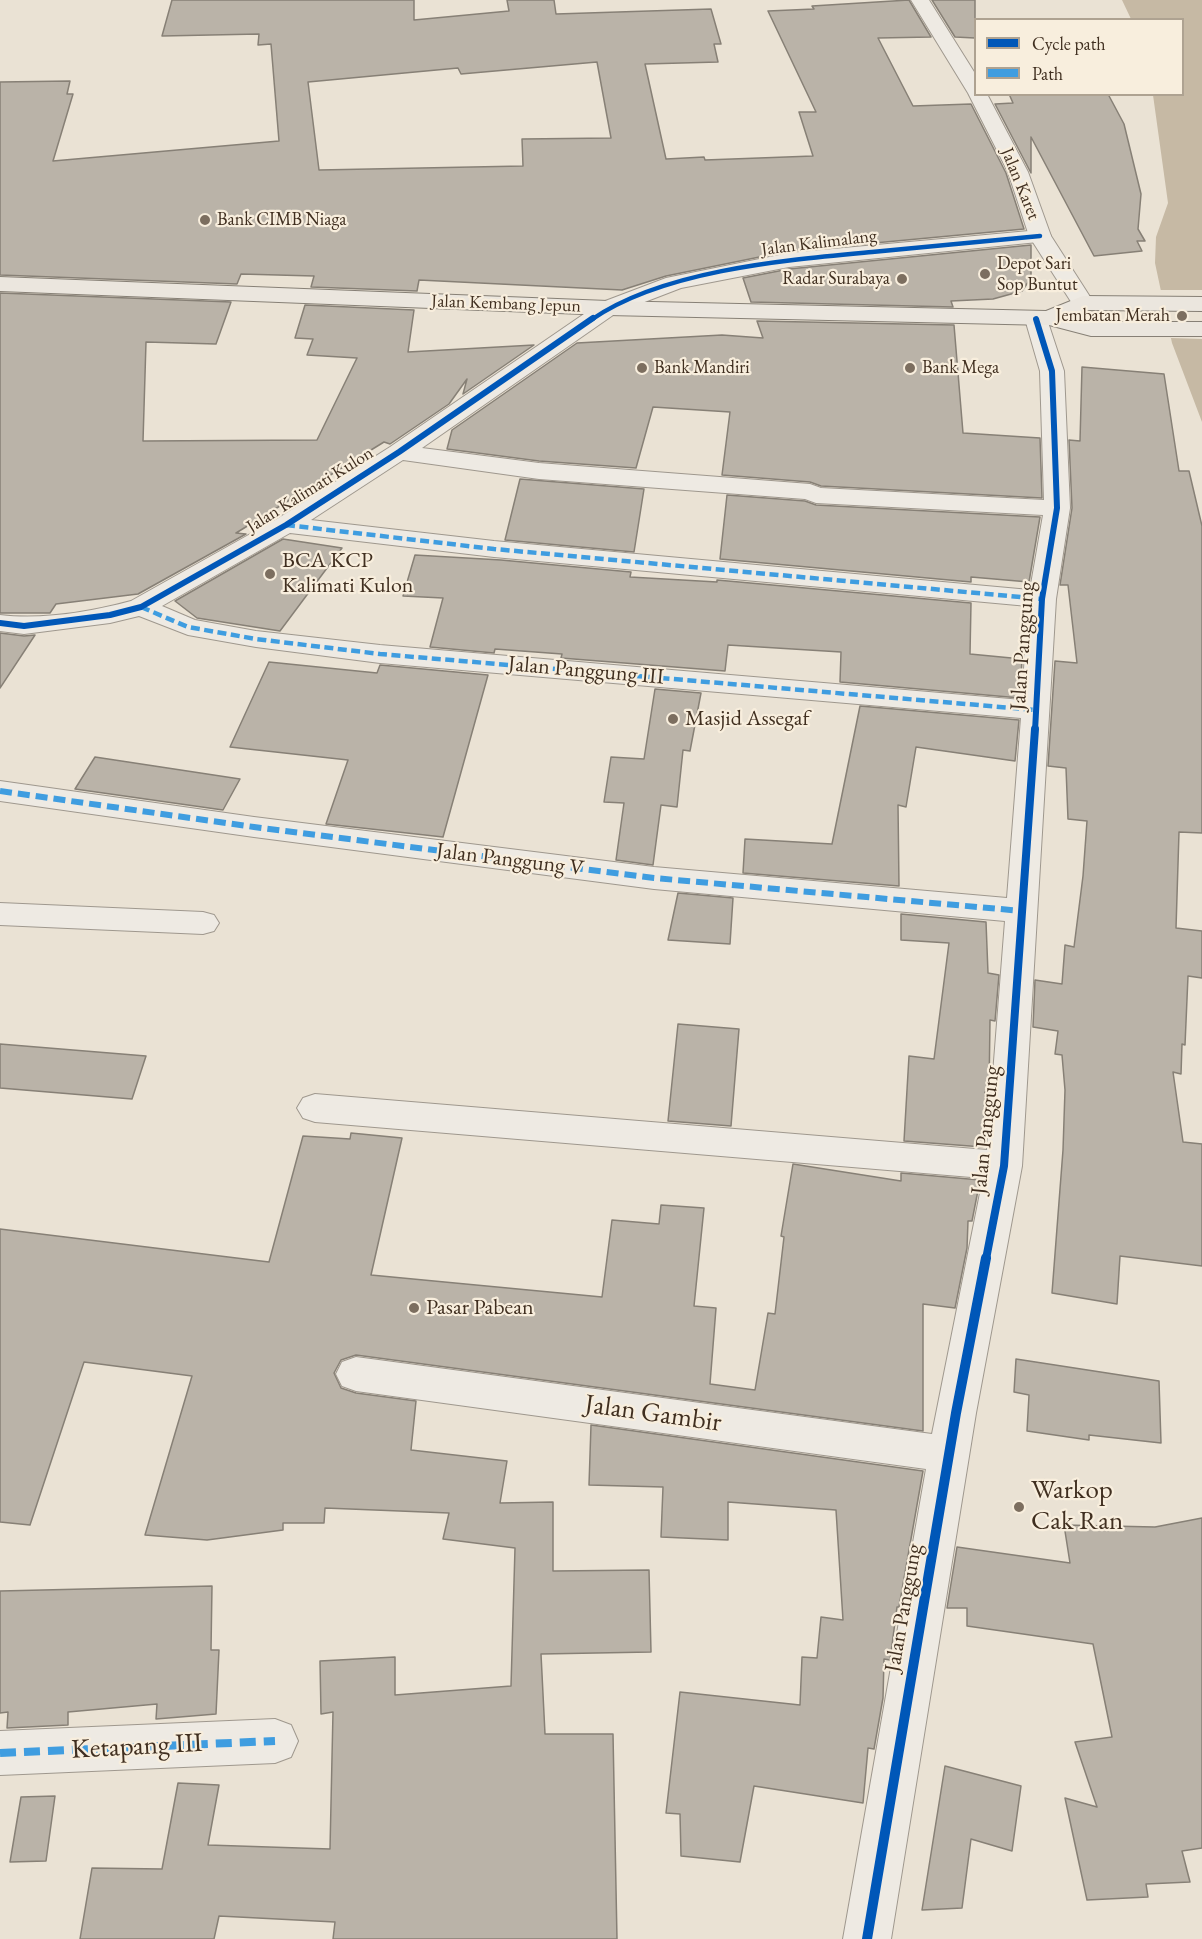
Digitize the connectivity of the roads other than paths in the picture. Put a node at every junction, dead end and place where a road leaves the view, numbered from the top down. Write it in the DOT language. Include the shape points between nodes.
graph roads {
  1 [pos="920,0"];
  2 [pos="974,90"];
  3 [pos="978,96"];
  4 [pos="1040,236"];
  5 [pos="0,284"];
  6 [pos="1083,303"];
  7 [pos="1202,304"];
  8 [pos="608,308"];
  9 [pos="1042,319"];
  10 [pos="1202,329"];
  11 [pos="399,452"];
  12 [pos="1057,508"];
  13 [pos="286,525"];
  14 [pos="1042,599"];
  15 [pos="141,607"];
  16 [pos="0,623"];
  17 [pos="1036,710"];
  18 [pos="0,790"];
  19 [pos="1022,911"];
  20 [pos="0,914"];
  21 [pos="203,923"];
  22 [pos="315,1108"];
  23 [pos="1004,1166"];
  24 [pos="356,1374"];
  25 [pos="949,1454"];
  26 [pos="275,1741"];
  27 [pos="0,1753"];
  28 [pos="867,1939"];
  1 -- 2 [label="street, Jalan Karet"];
  3 -- 4 [label="street, Jalan Karet" via="1018,172"];
  4 -- 6 [label="street, Jalan Karet"];
  4 -- 8 [label="street, Jalan Kalimalang" via="755,266 674,283"];
  5 -- 8 [label="main road, Jalan Kembang Jepun"];
  6 -- 7 [label="main road, Jalan Kembang Jepun"];
  6 -- 9 [label="main road, Jalan Kembang Jepun"];
  8 -- 9 [label="main road, Jalan Kembang Jepun"];
  8 -- 11 [label="street, Jalan Kalimati Kulon"];
  9 -- 10 [label="main road, Jalan Kembang Jepun" via="1091,328"];
  9 -- 12 [label="street, Jalan Panggung" via="1052,371"];
  11 -- 12 [label="street" via="539,471 816,495"];
  11 -- 13 [label="street, Jalan Kalimati Kulon"];
  12 -- 14 [label="street, Jalan Panggung"];
  13 -- 14 [label="street" via="494,549"];
  13 -- 15 [label="street, Jalan Kalimati Kulon"];
  14 -- 17 [label="street, Jalan Panggung"];
  15 -- 16 [label="street, Jalan Kalimati Kulon" via="24,626"];
  15 -- 17 [label="street, Jalan Panggung III" via="188,627 380,654"];
  17 -- 19 [label="street, Jalan Panggung"];
  18 -- 19 [label="street, Jalan Panggung V" via="266,829 654,878"];
  19 -- 23 [label="street, Jalan Panggung"];
  20 -- 21 [label="street"];
  22 -- 23 [label="street"];
  23 -- 25 [label="street, Jalan Panggung"];
  24 -- 25 [label="street, Jalan Gambir"];
  25 -- 28 [label="street, Jalan Panggung"];
  26 -- 27 [label="street, Ketapang III"];
}
